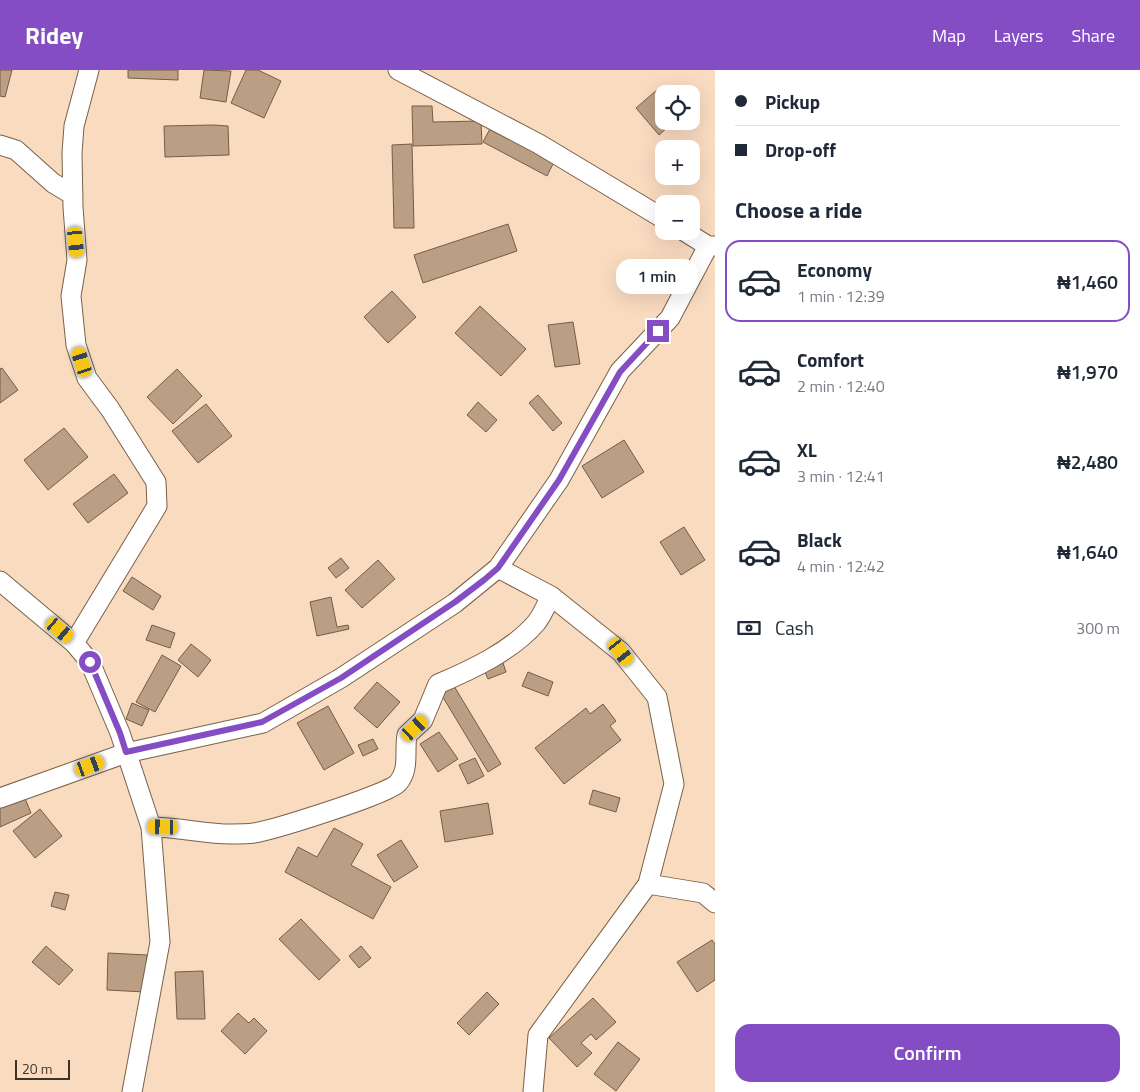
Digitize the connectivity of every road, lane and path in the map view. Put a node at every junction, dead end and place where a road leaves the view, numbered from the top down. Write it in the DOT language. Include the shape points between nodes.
graph roads {
  1 [pos="88,70"];
  2 [pos="398,70"];
  3 [pos="0,145"];
  4 [pos="72,195"];
  5 [pos="655,214"];
  6 [pos="700,240"];
  7 [pos="712,246"];
  8 [pos="498,568"];
  9 [pos="0,581"];
  10 [pos="551,596"];
  11 [pos="74,643"];
  12 [pos="126,752"];
  13 [pos="0,798"];
  14 [pos="151,827"];
  15 [pos="648,884"];
  16 [pos="715,903"];
  17 [pos="132,1092"];
  18 [pos="533,1092"];
  1 -- 4 [label="street" via="74,126"];
  2 -- 5 [label="street" via="539,144"];
  3 -- 4 [label="street" via="16,150 53,183"];
  4 -- 11 [label="street" via="78,260 71,296 76,345 87,378 156,482 157,506"];
  6 -- 7 [label="street"];
  7 -- 8 [label="street" via="670,318 620,372 559,480"];
  8 -- 10 [label="street"];
  8 -- 12 [label="street" via="455,602 341,678 262,722"];
  9 -- 11 [label="street"];
  10 -- 14 [label="street" via="536,623 514,641 475,668 438,684 423,720 406,735 407,765 398,784 350,805 254,833"];
  10 -- 15 [label="street" via="621,652 657,697 674,784"];
  11 -- 12 [label="street" via="90,662"];
  12 -- 13 [label="street"];
  12 -- 14 [label="street"];
  14 -- 17 [label="street" via="160,942"];
  15 -- 16 [label="street" via="704,893"];
  15 -- 18 [label="street" via="538,1035"];
}
